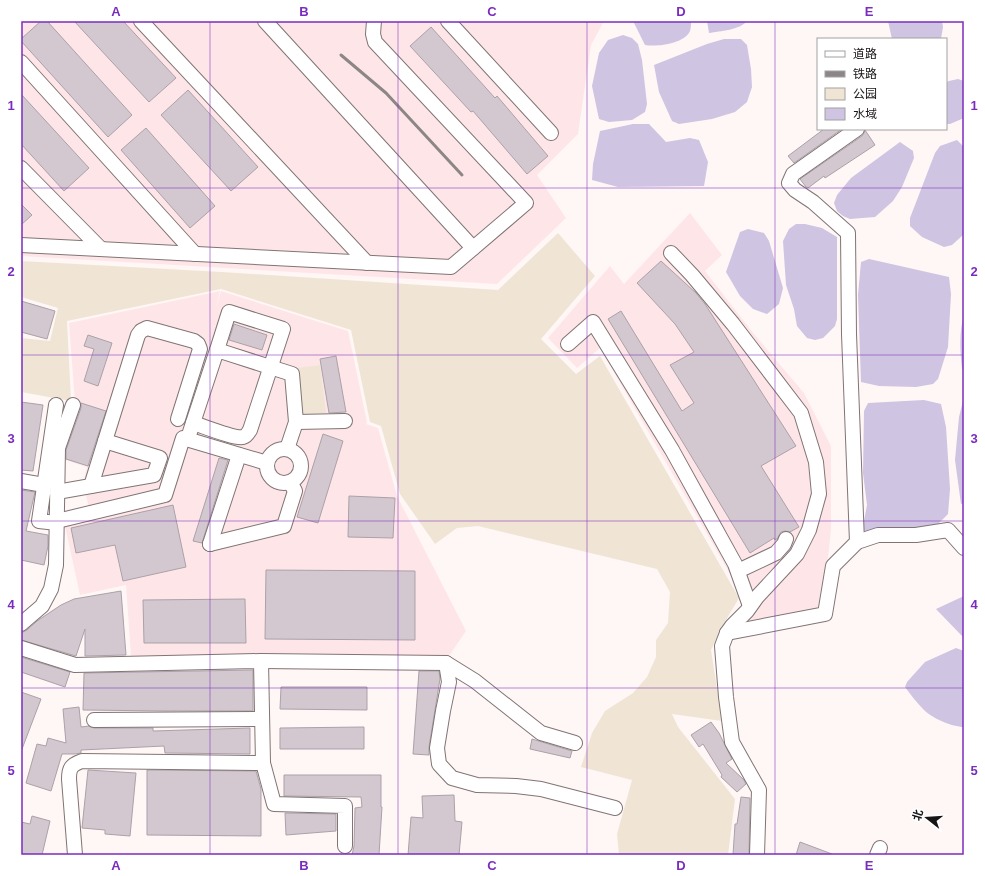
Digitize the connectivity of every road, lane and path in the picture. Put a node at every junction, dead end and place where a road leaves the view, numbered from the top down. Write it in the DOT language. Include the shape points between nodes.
graph roads {
  1 [pos="141,21"];
  2 [pos="265,21"];
  3 [pos="374,21"];
  4 [pos="448,21"];
  5 [pos="21,62"];
  6 [pos="856,130"];
  7 [pos="551,133"];
  8 [pos="21,168"];
  9 [pos="21,245"];
  10 [pos="473,248"];
  11 [pos="101,249"];
  12 [pos="671,253"];
  13 [pos="195,254"];
  14 [pos="367,263"];
  15 [pos="568,344"];
  16 [pos="217,350"];
  17 [pos="271,367"];
  18 [pos="73,404"];
  19 [pos="56,405"];
  20 [pos="178,419"];
  21 [pos="345,421"];
  22 [pos="296,422"];
  23 [pos="193,423"];
  24 [pos="188,439"];
  25 [pos="105,441"];
  26 [pos="287,449"];
  27 [pos="239,454"];
  28 [pos="267,463"];
  29 [pos="21,481"];
  30 [pos="290,482"];
  31 [pos="44,485"];
  32 [pos="91,486"];
  33 [pos="57,492"];
  34 [pos="57,522"];
  35 [pos="786,539"];
  36 [pos="857,542"];
  37 [pos="964,548"];
  38 [pos="738,570"];
  39 [pos="750,606"];
  40 [pos="21,624"];
  41 [pos="729,630"];
  42 [pos="21,648"];
  43 [pos="261,661"];
  44 [pos="446,663"];
  45 [pos="262,719"];
  46 [pos="94,720"];
  47 [pos="575,744"];
  48 [pos="263,763"];
  49 [pos="615,808"];
  50 [pos="345,846"];
  51 [pos="75,855"];
  52 [pos="757,855"];
  1 -- 14 [label="street"];
  2 -- 10 [label="street"];
  3 -- 10 [label="street" via="375,42 526,203"];
  4 -- 7 [label="street"];
  5 -- 13 [label="street"];
  6 -- 36 [label="street" via="793,174 789,183 848,233"];
  8 -- 11 [label="street"];
  9 -- 11 [label="street"];
  10 -- 14 [label="street" via="450,267"];
  11 -- 13 [label="street"];
  12 -- 39 [label="street" via="733,324 802,413 816,462 819,494 809,530 797,554"];
  13 -- 14 [label="street"];
  15 -- 38 [label="street" via="593,322 672,450"];
  16 -- 17 [label="street"];
  16 -- 17 [label="street" via="229,312 283,329"];
  16 -- 23 [label="street"];
  17 -- 22 [label="street" via="292,374"];
  17 -- 23 [label="street" via="248,434 236,437"];
  18 -- 33 [label="street" via="58,448"];
  19 -- 31 [label="street"];
  20 -- 25 [label="street" via="200,349 194,341 147,328 138,335"];
  21 -- 22 [label="street"];
  22 -- 26 [label="street"];
  23 -- 24 [label="street"];
  24 -- 27 [label="street"];
  24 -- 34 [label="street" via="183,438 165,495"];
  25 -- 32 [label="street"];
  25 -- 32 [label="street" via="160,458 154,475"];
  26 -- 28 [label="street" via="278,450 270,455"];
  26 -- 30 [label="street" via="298,456 301,469 297,477"];
  27 -- 28 [label="street"];
  27 -- 30 [label="street" via="210,544 284,526 296,491"];
  28 -- 30 [label="street" via="268,472 273,479 281,483"];
  29 -- 31 [label="street"];
  31 -- 34 [label="street" via="39,521"];
  32 -- 33 [label="street"];
  33 -- 34 [label="street"];
  34 -- 40 [label="street" via="56,565 51,589 42,606"];
  35 -- 38 [label="street" via="776,553"];
  36 -- 37 [label="street" via="878,535 916,535 948,530"];
  36 -- 41 [label="street" via="833,566 825,614"];
  38 -- 39 [label="street"];
  39 -- 41 [label="street"];
  41 -- 52 [label="street" via="722,646 726,697 732,742 759,790"];
  42 -- 43 [label="street" via="75,665"];
  43 -- 44 [label="street"];
  43 -- 45 [label="street"];
  44 -- 47 [label="street" via="475,681 541,733"];
  44 -- 49 [label="street" via="449,682 437,748 440,764 452,778 477,785 541,789"];
  45 -- 46 [label="street"];
  45 -- 48 [label="street"];
  48 -- 50 [label="street" via="274,804 345,806"];
  48 -- 51 [label="street" via="76,763 69,772"];
}
